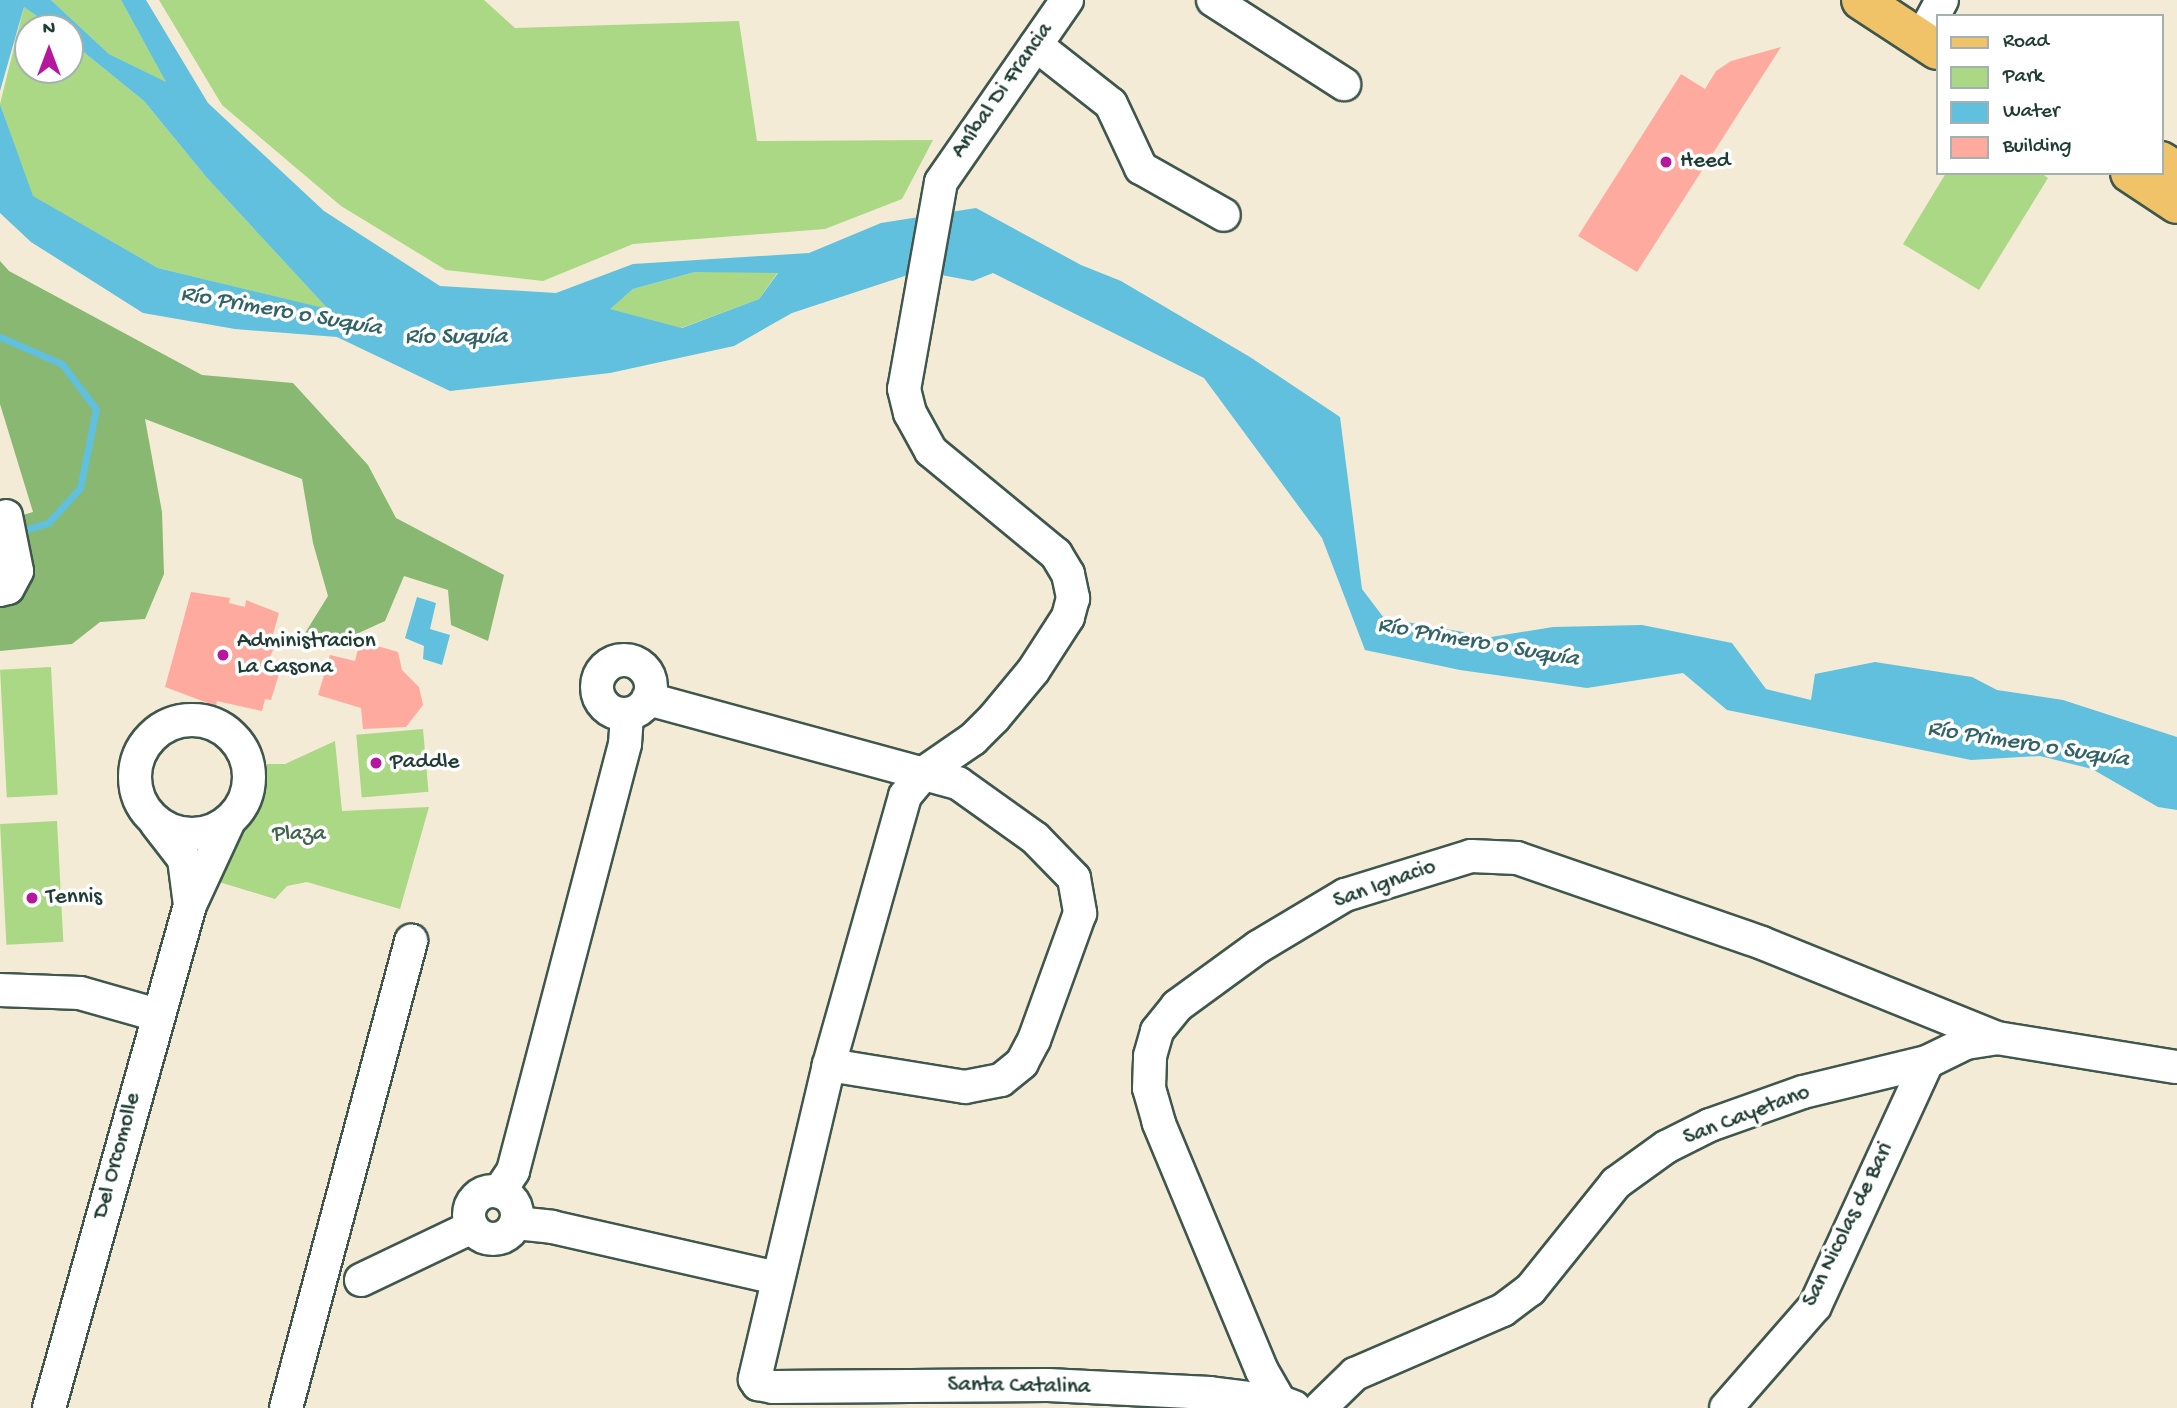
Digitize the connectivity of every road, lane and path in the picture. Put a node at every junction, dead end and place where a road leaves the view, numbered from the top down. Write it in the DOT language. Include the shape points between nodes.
graph roads {
  1 [pos="1067,0"];
  2 [pos="1213,0"];
  3 [pos="1861,0"];
  4 [pos="1930,20"];
  5 [pos="1036,45"];
  6 [pos="1344,84"];
  7 [pos="2133,175"];
  8 [pos="2177,204"];
  9 [pos="1224,215"];
  10 [pos="7,518"];
  11 [pos="0,590"];
  12 [pos="925,772"];
  13 [pos="155,822"];
  14 [pos="228,823"];
  15 [pos="190,905"];
  16 [pos="411,940"];
  17 [pos="0,990"];
  18 [pos="157,1015"];
  19 [pos="1997,1038"];
  20 [pos="1927,1062"];
  21 [pos="829,1065"];
  22 [pos="2177,1067"];
  23 [pos="499,1192"];
  24 [pos="516,1223"];
  25 [pos="472,1227"];
  26 [pos="776,1278"];
  27 [pos="361,1280"];
  28 [pos="1289,1405"];
  29 [pos="49,1408"];
  30 [pos="286,1408"];
  31 [pos="1320,1408"];
  32 [pos="1726,1408"];
  1 -- 5 [label="street, Aníbal Di Francia"];
  2 -- 6 [label="street"];
  3 -- 4 [label="main road"];
  5 -- 9 [label="street" via="1111,104 1141,168"];
  5 -- 12 [label="street, Aníbal Di Francia" via="938,190 904,389 910,413 931,451 1056,554 1068,573 1073,598 1068,617 1033,671 994,718 973,739"];
  7 -- 8 [label="main road"];
  10 -- 11 [label="street" via="17,571 8,588"];
  12 -- 21 [label="street" via="905,796"];
  12 -- 21 [label="street" via="982,797 1064,863 1079,893 1080,913 1034,1040 1022,1063 1001,1080 965,1087"];
  12 -- 23 [label="street" via="638,706 513,1171"];
  13 -- 14 [label="street" via="191,835"];
  13 -- 14 [label="street" via="135,789 137,762 150,737 183,720 220,727 245,754 248,792"];
  13 -- 15 [label="street" via="184,859"];
  14 -- 15 [label="street, Del Orcomolle"];
  15 -- 18 [label="street, Del Orcomolle"];
  16 -- 30 [label="street"];
  17 -- 18 [label="street" via="80,993"];
  18 -- 29 [label="street, Del Orcomolle"];
  19 -- 20 [label="street, San Cayetano" via="1966,1043"];
  19 -- 22 [label="street, San Cayetano"];
  19 -- 28 [label="street, San Ignacio" via="1762,943 1517,858 1471,856 1345,895 1258,947 1177,1006 1157,1031 1150,1056 1149,1088 1159,1124 1262,1371"];
  20 -- 31 [label="street, San Cayetano" via="1803,1092 1710,1125 1666,1147 1616,1183 1530,1290 1471,1327 1355,1374"];
  20 -- 32 [label="street, San Nicolas de Bari" via="1815,1306"];
  21 -- 26 [label="street"];
  23 -- 24 [label="street" via="512,1200"];
  23 -- 25 [label="street" via="477,1197 469,1211"];
  24 -- 25 [label="street" via="499,1239 483,1238"];
  24 -- 26 [label="street" via="552,1227"];
  25 -- 27 [label="street"];
  26 -- 28 [label="street, Santa Catalina" via="755,1373 758,1384 1048,1385 1210,1393"];
}
